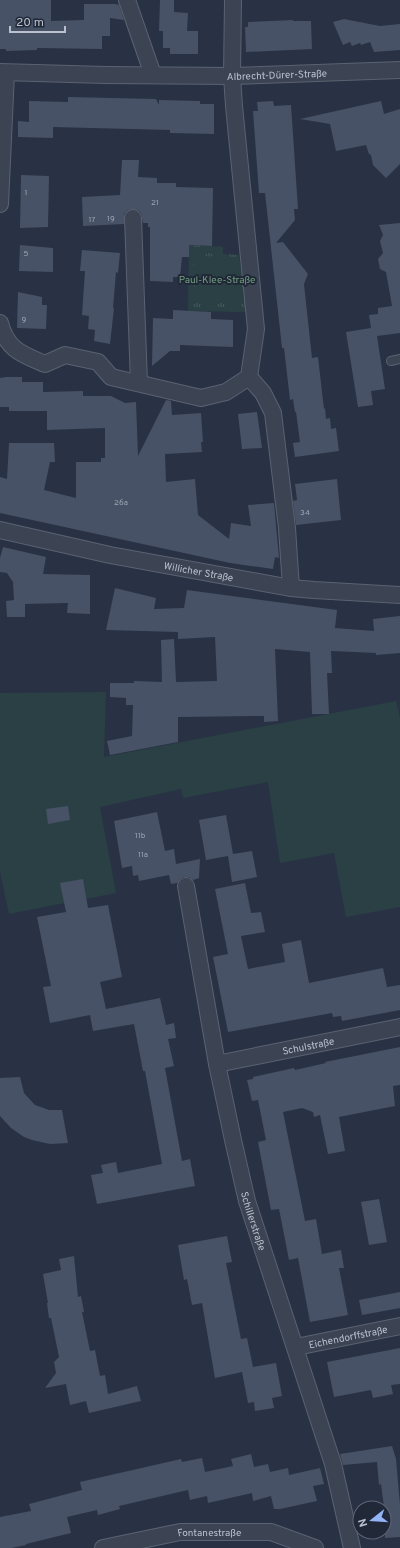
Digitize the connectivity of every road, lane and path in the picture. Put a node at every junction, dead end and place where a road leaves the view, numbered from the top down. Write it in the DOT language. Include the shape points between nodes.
graph roads {
  1 [pos="128,0"];
  2 [pos="233,0"];
  3 [pos="400,70"];
  4 [pos="3,73"];
  5 [pos="153,75"];
  6 [pos="232,76"];
  7 [pos="0,204"];
  8 [pos="133,218"];
  9 [pos="0,323"];
  10 [pos="400,359"];
  11 [pos="391,361"];
  12 [pos="249,377"];
  13 [pos="139,383"];
  14 [pos="0,530"];
  15 [pos="292,588"];
  16 [pos="400,595"];
  17 [pos="186,886"];
  18 [pos="400,1027"];
  19 [pos="217,1064"];
  20 [pos="400,1326"];
  21 [pos="296,1346"];
  22 [pos="103,1548"];
  23 [pos="315,1548"];
  24 [pos="352,1548"];
  1 -- 5 [label="street"];
  2 -- 6 [label="street"];
  3 -- 6 [label="street, Albrecht-Dürer-Straße"];
  4 -- 5 [label="street, Albrecht-Dürer-Straße"];
  4 -- 7 [label="street"];
  5 -- 6 [label="street, Albrecht-Dürer-Straße"];
  6 -- 12 [label="street" via="256,329"];
  8 -- 13 [label="street"];
  9 -- 13 [label="street" via="2,333 14,350 44,364 65,355 98,362 111,377"];
  10 -- 11 [label="lane"];
  12 -- 13 [label="street" via="226,392 201,398"];
  12 -- 15 [label="street" via="263,393 274,413"];
  14 -- 15 [label="street, Willicher Straße" via="110,555"];
  15 -- 16 [label="street, Willicher Straße"];
  17 -- 19 [label="street, Schillerstraße"];
  18 -- 19 [label="street, Schulstraße"];
  19 -- 21 [label="street, Schillerstraße" via="247,1200"];
  20 -- 21 [label="street, Eichendorffstraße"];
  21 -- 24 [label="street, Schillerstraße" via="333,1464"];
  22 -- 23 [label="street, Fontanestraße" via="180,1532 271,1532"];
}
